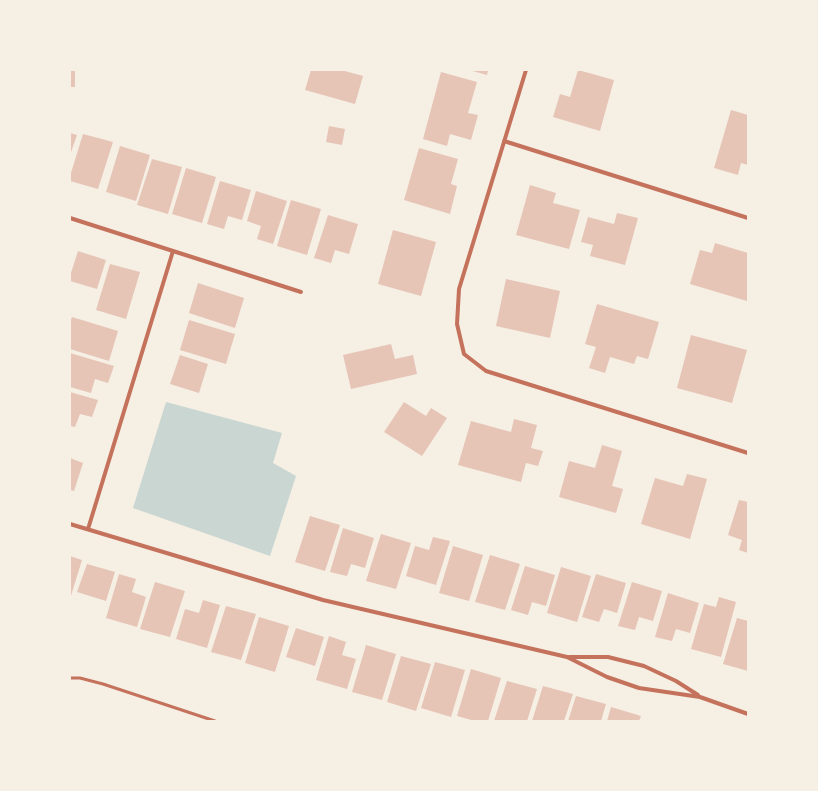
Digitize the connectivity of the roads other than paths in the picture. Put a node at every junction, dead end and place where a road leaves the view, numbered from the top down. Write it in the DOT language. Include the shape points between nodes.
graph roads {
  1 [pos="526,70"];
  2 [pos="504,141"];
  3 [pos="70,218"];
  4 [pos="748,218"];
  5 [pos="173,251"];
  6 [pos="301,292"];
  7 [pos="748,453"];
  8 [pos="70,524"];
  9 [pos="88,529"];
  10 [pos="568,657"];
  11 [pos="70,678"];
  12 [pos="700,697"];
  13 [pos="748,714"];
  14 [pos="215,721"];
  1 -- 2 [label="street"];
  2 -- 4 [label="street"];
  2 -- 7 [label="street" via="459,289 457,324 464,354 486,371"];
  3 -- 5 [label="street"];
  5 -- 6 [label="street"];
  5 -- 9 [label="street"];
  8 -- 9 [label="street"];
  9 -- 10 [label="street" via="322,600"];
  10 -- 12 [label="street" via="607,677 639,688"];
  10 -- 12 [label="street" via="608,657 644,666 676,681"];
  11 -- 14 [label="lane" via="103,684"];
  12 -- 13 [label="street"];
}
